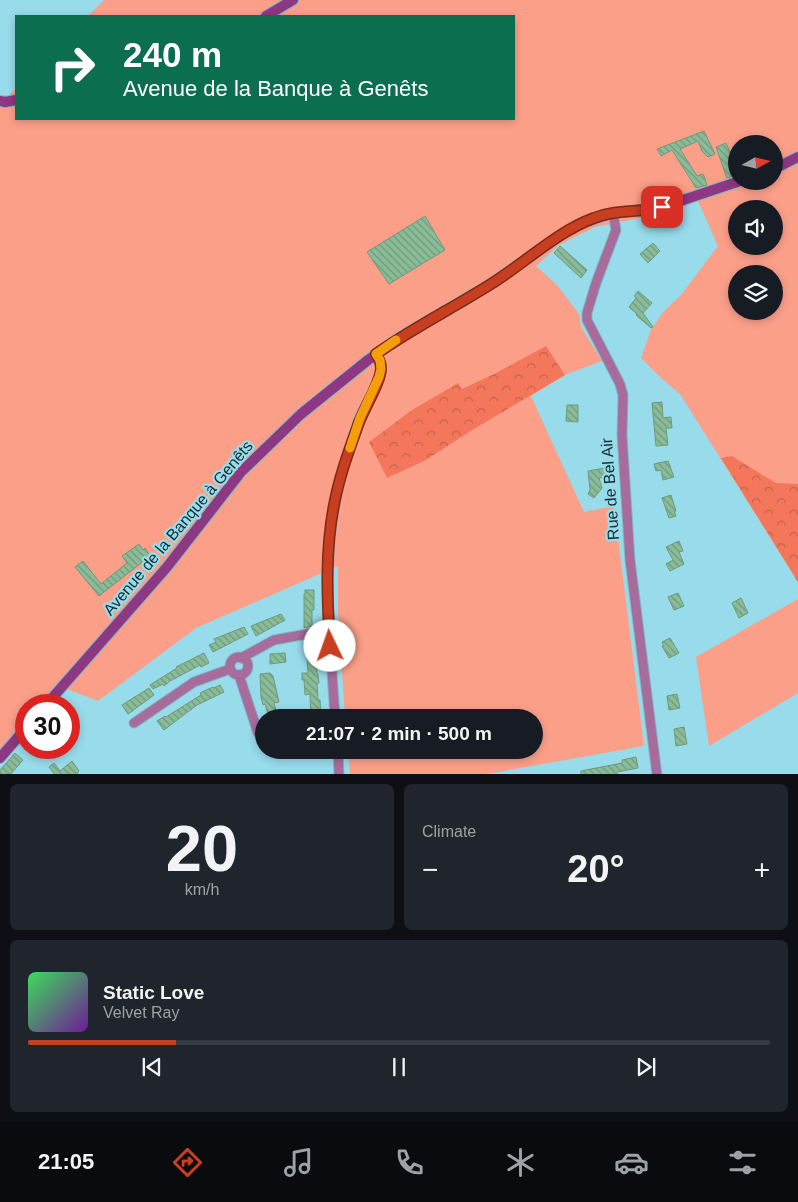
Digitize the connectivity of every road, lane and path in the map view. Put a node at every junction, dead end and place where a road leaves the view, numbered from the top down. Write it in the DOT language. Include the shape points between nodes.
graph roads {
  1 [pos="293,0"];
  2 [pos="268,15"];
  3 [pos="15,100"];
  4 [pos="0,101"];
  5 [pos="798,157"];
  6 [pos="783,164"];
  7 [pos="728,185"];
  8 [pos="613,213"];
  9 [pos="376,354"];
  10 [pos="329,630"];
  11 [pos="241,658"];
  12 [pos="230,669"];
  13 [pos="239,675"];
  14 [pos="56,694"];
  15 [pos="334,709"];
  16 [pos="134,723"];
  17 [pos="255,724"];
  18 [pos="15,741"];
  19 [pos="0,758"];
  20 [pos="338,759"];
  21 [pos="339,774"];
  22 [pos="657,774"];
  1 -- 2 [label="main road"];
  3 -- 4 [label="main road"];
  5 -- 6 [label="main road"];
  7 -- 8 [label="main road, Avenue de la Banque à Genêts" via="657,208"];
  8 -- 9 [label="main road, Avenue de la Banque à Genêts" via="577,226 491,284"];
  8 -- 22 [label="street, Rue de Bel Air" via="616,230 596,283 587,320 623,395 622,435 630,560"];
  9 -- 10 [label="street" via="380,360 379,377 360,418 334,506 328,579"];
  9 -- 14 [label="main road, Avenue de la Banque à Genêts" via="301,414 246,467 167,567"];
  10 -- 11 [label="street" via="274,640"];
  10 -- 15 [label="street"];
  11 -- 12 [label="street" via="232,660"];
  11 -- 13 [label="street" via="246,661 247,669"];
  12 -- 13 [label="street"];
  12 -- 16 [label="street" via="194,682"];
  13 -- 17 [label="street"];
  18 -- 19 [label="main road"];
  20 -- 21 [label="street"];
}
